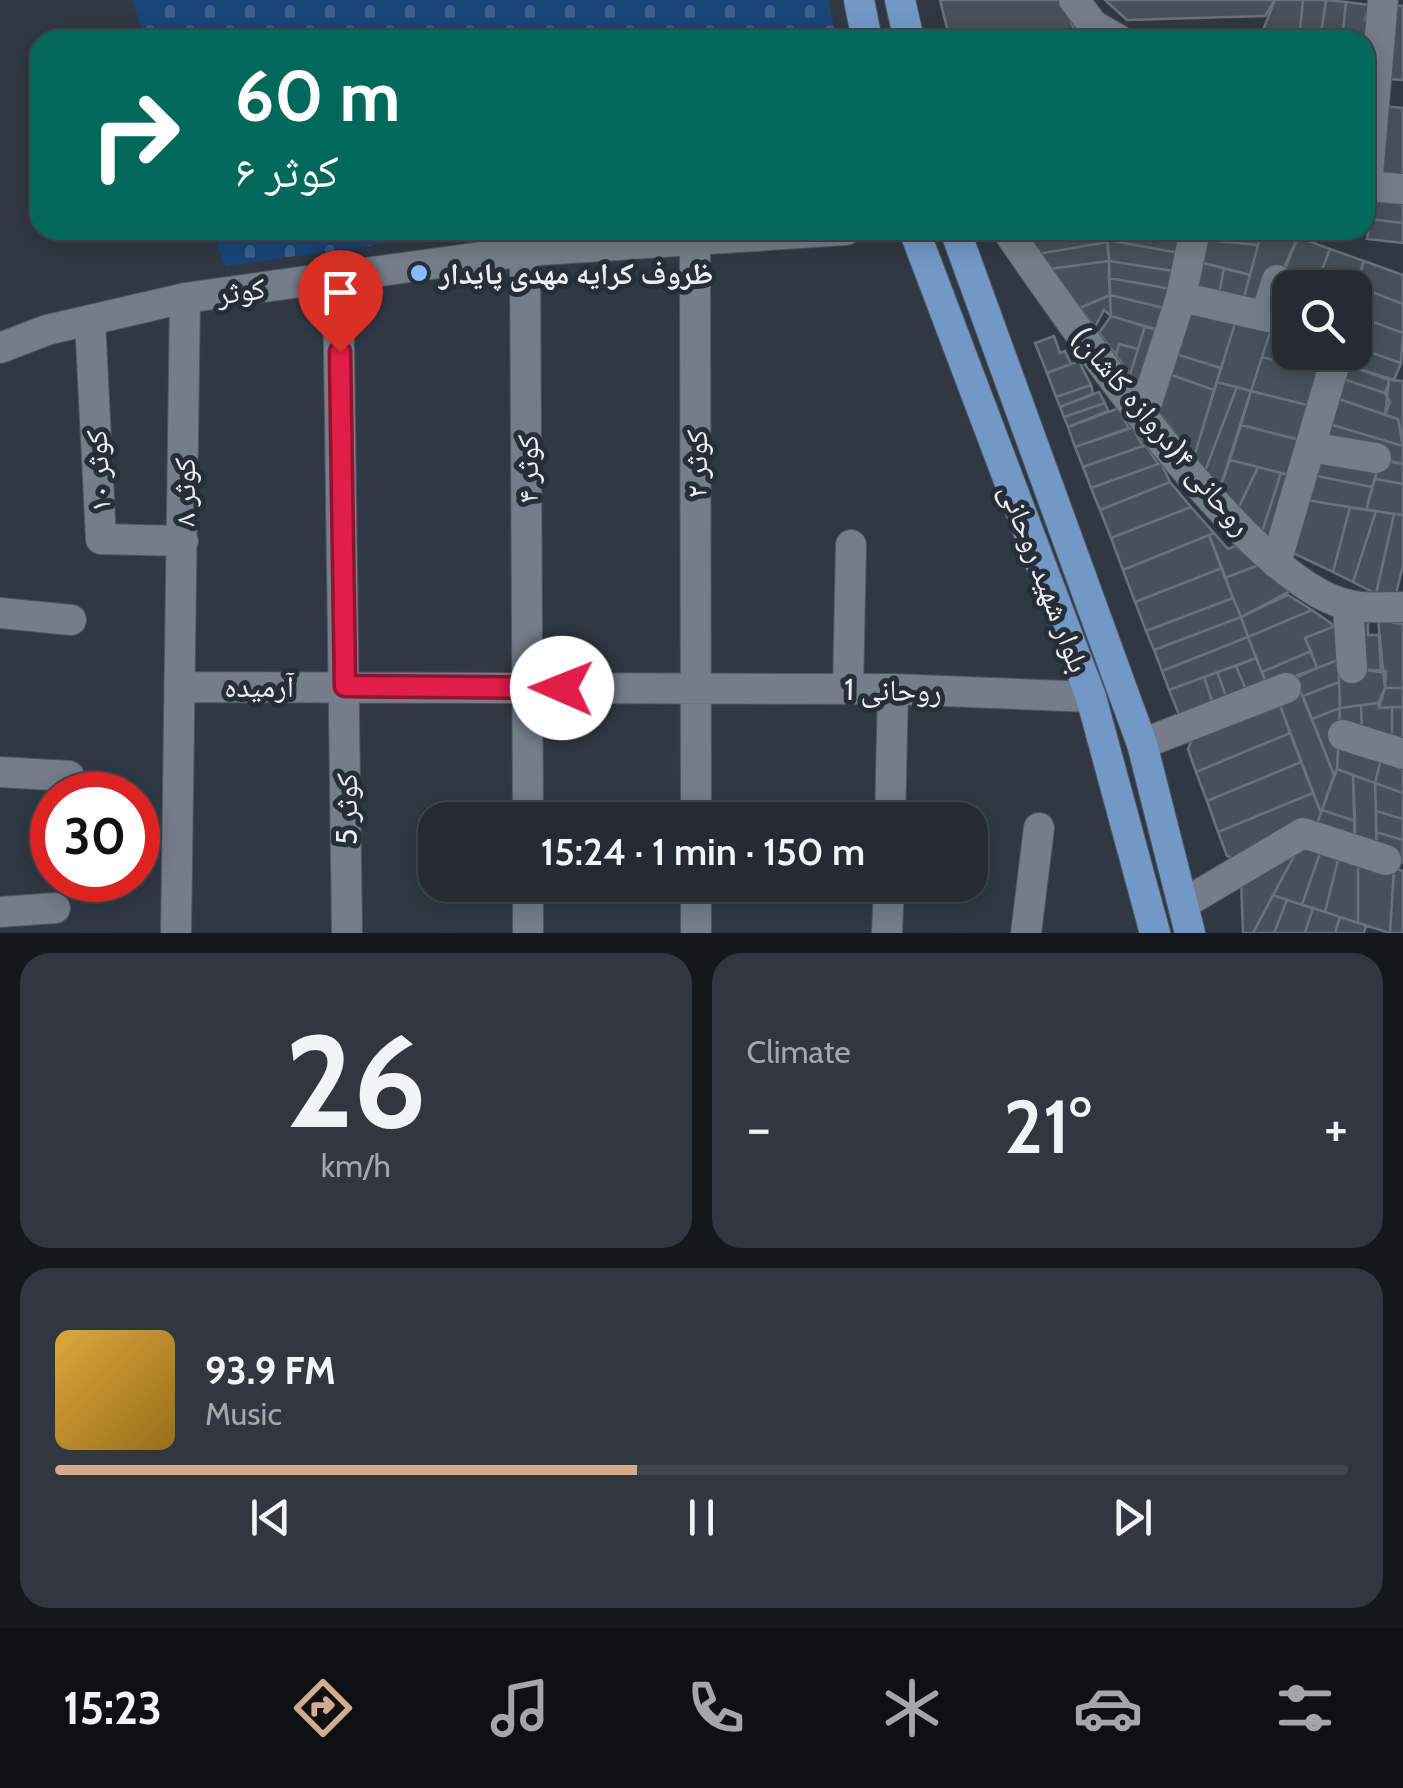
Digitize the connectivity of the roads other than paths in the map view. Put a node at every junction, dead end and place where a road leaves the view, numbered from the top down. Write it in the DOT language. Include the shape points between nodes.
graph roads {
  1 [pos="859,0"];
  2 [pos="900,0"];
  3 [pos="1074,0"];
  4 [pos="1383,0"];
  5 [pos="865,30"];
  6 [pos="908,30"];
  7 [pos="1101,30"];
  8 [pos="1381,91"];
  9 [pos="1375,129"];
  10 [pos="1375,187"];
  11 [pos="1403,190"];
  12 [pos="695,240"];
  13 [pos="918,240"];
  14 [pos="959,240"];
  15 [pos="1014,240"];
  16 [pos="1193,240"];
  17 [pos="526,251"];
  18 [pos="338,277"];
  19 [pos="1180,297"];
  20 [pos="185,298"];
  21 [pos="1272,318"];
  22 [pos="90,320"];
  23 [pos="0,348"];
  24 [pos="1333,370"];
  25 [pos="1143,416"];
  26 [pos="1310,446"];
  27 [pos="1376,458"];
  28 [pos="183,541"];
  29 [pos="852,545"];
  30 [pos="1276,563"];
  31 [pos="1348,605"];
  32 [pos="1403,607"];
  33 [pos="0,613"];
  34 [pos="72,620"];
  35 [pos="1352,668"];
  36 [pos="182,686"];
  37 [pos="345,686"];
  38 [pos="528,687"];
  39 [pos="696,688"];
  40 [pos="1286,688"];
  41 [pos="848,689"];
  42 [pos="893,689"];
  43 [pos="1090,698"];
  44 [pos="1342,735"];
  45 [pos="1142,744"];
  46 [pos="1403,754"];
  47 [pos="0,772"];
  48 [pos="30,774"];
  49 [pos="528,802"];
  50 [pos="696,802"];
  51 [pos="890,802"];
  52 [pos="1039,828"];
  53 [pos="1386,860"];
  54 [pos="528,902"];
  55 [pos="696,902"];
  56 [pos="889,902"];
  57 [pos="54,908"];
  58 [pos="0,912"];
  59 [pos="1187,919"];
  60 [pos="176,933"];
  61 [pos="347,933"];
  62 [pos="528,933"];
  63 [pos="696,933"];
  64 [pos="888,933"];
  65 [pos="1026,933"];
  66 [pos="1154,933"];
  1 -- 5 [label="main road"];
  2 -- 6 [label="main road"];
  3 -- 7 [label="street"];
  4 -- 8 [label="street"];
  8 -- 9 [label="street"];
  10 -- 11 [label="street"];
  12 -- 17 [label="street, کوثر"];
  12 -- 39 [label="street, کوثر ۲"];
  13 -- 43 [label="main road, بلوار شهید روحانی"];
  14 -- 45 [label="main road, بلوار شهید روحانی"];
  15 -- 25 [label="street, روحانی ۴(دروازه کاشان)"];
  16 -- 19 [label="street"];
  17 -- 18 [label="street, کوثر"];
  17 -- 38 [label="street, کوثر ۴"];
  18 -- 20 [label="street, کوثر"];
  18 -- 37 [label="street, کوثر 5"];
  19 -- 21 [label="street"];
  19 -- 25 [label="street"];
  20 -- 22 [label="street, کوثر"];
  20 -- 28 [label="street, کوثر ۸"];
  22 -- 23 [label="street, کوثر"];
  22 -- 28 [label="street, کوثر ۱۰" via="101,538"];
  24 -- 26 [label="street"];
  25 -- 30 [label="street, روحانی ۴(دروازه کاشان)"];
  26 -- 27 [label="street"];
  26 -- 30 [label="street"];
  28 -- 36 [label="street, کوثر ۸"];
  29 -- 41 [label="street"];
  30 -- 31 [label="street, روحانی ۴(دروازه کاشان)"];
  31 -- 32 [label="street, روحانی ۴(دروازه کاشان)"];
  31 -- 35 [label="street"];
  33 -- 34 [label="street"];
  36 -- 37 [label="street, آرمیده"];
  36 -- 60 [label="street, کوثر ۸"];
  37 -- 38 [label="street, آرمیده"];
  37 -- 61 [label="street, کوثر 5"];
  38 -- 39 [label="street, آرمیده"];
  38 -- 49 [label="street, کوثر ۴"];
  39 -- 41 [label="street, روحانی 1"];
  39 -- 50 [label="street, کوثر ۲"];
  40 -- 45 [label="street"];
  41 -- 42 [label="street, روحانی 1"];
  42 -- 43 [label="street, روحانی 1"];
  42 -- 51 [label="street"];
  43 -- 66 [label="main road, بلوار شهید روحانی"];
  44 -- 46 [label="street"];
  45 -- 59 [label="main road, بلوار شهید روحانی"];
  47 -- 48 [label="street"];
  52 -- 65 [label="street"];
  53 -- 59 [label="street" via="1303,833"];
  54 -- 62 [label="street"];
  55 -- 63 [label="street"];
  56 -- 64 [label="street"];
  57 -- 58 [label="street"];
}
